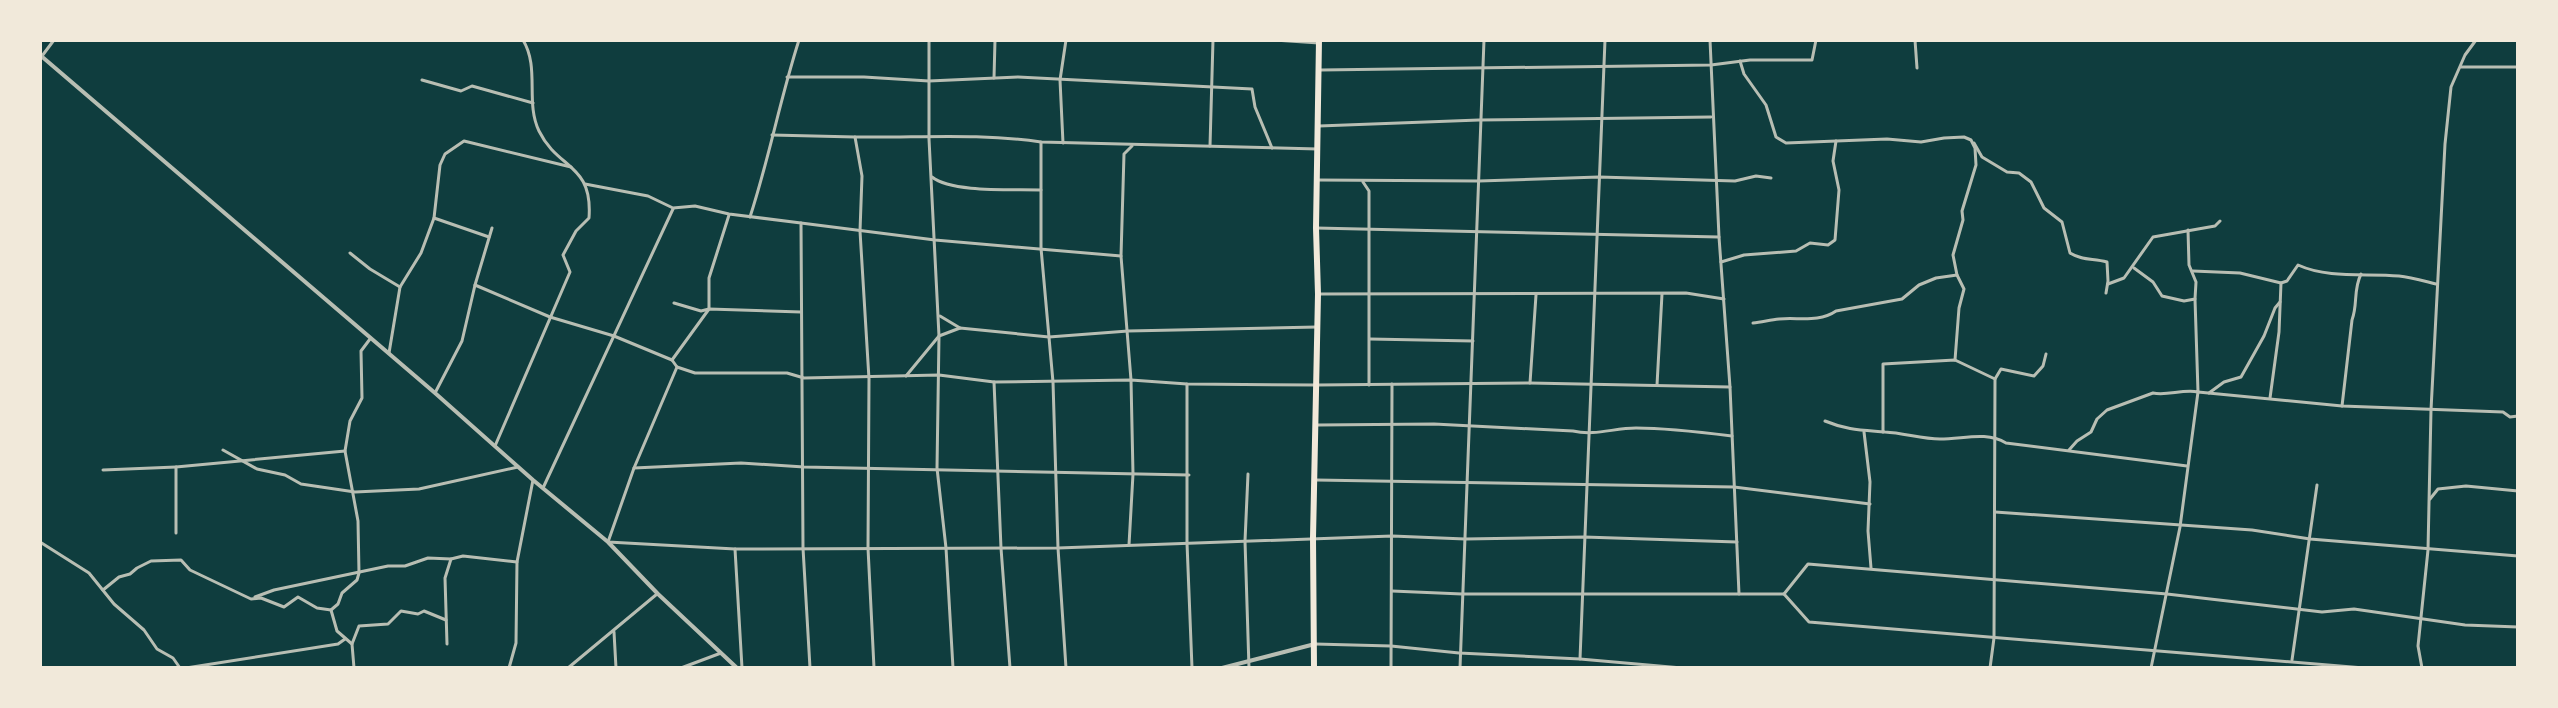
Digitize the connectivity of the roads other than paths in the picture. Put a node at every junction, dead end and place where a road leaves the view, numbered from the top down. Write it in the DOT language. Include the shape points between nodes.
graph roads {
  1 [pos="54,40"];
  2 [pos="523,40"];
  3 [pos="799,40"];
  4 [pos="929,40"];
  5 [pos="995,40"];
  6 [pos="1066,40"];
  7 [pos="1213,40"];
  8 [pos="1274,40"];
  9 [pos="1484,40"];
  10 [pos="1605,40"];
  11 [pos="1710,40"];
  12 [pos="1816,40"];
  13 [pos="1915,40"];
  14 [pos="2476,40"];
  15 [pos="1319,42"];
  16 [pos="41,56"];
  17 [pos="1740,61"];
  18 [pos="1711,65"];
  19 [pos="1604,67"];
  20 [pos="2461,67"];
  21 [pos="2518,67"];
  22 [pos="1917,68"];
  23 [pos="1483,69"];
  24 [pos="1319,70"];
  25 [pos="787,77"];
  26 [pos="994,78"];
  27 [pos="422,80"];
  28 [pos="1060,80"];
  29 [pos="929,81"];
  30 [pos="1212,87"];
  31 [pos="533,103"];
  32 [pos="1712,117"];
  33 [pos="1479,120"];
  34 [pos="1602,120"];
  35 [pos="1319,126"];
  36 [pos="772,135"];
  37 [pos="855,137"];
  38 [pos="929,139"];
  39 [pos="1971,140"];
  40 [pos="1836,141"];
  41 [pos="1041,142"];
  42 [pos="1063,143"];
  43 [pos="1135,145"];
  44 [pos="1210,146"];
  45 [pos="1272,148"];
  46 [pos="1318,149"];
  47 [pos="571,167"];
  48 [pos="931,177"];
  49 [pos="1599,177"];
  50 [pos="1771,178"];
  51 [pos="1716,179"];
  52 [pos="1317,180"];
  53 [pos="1362,180"];
  54 [pos="1479,181"];
  55 [pos="585,184"];
  56 [pos="1041,190"];
  57 [pos="673,208"];
  58 [pos="729,214"];
  59 [pos="750,217"];
  60 [pos="434,218"];
  61 [pos="2220,221"];
  62 [pos="801,223"];
  63 [pos="492,228"];
  64 [pos="1316,228"];
  65 [pos="2188,230"];
  66 [pos="860,231"];
  67 [pos="1369,231"];
  68 [pos="1477,233"];
  69 [pos="1596,234"];
  70 [pos="489,237"];
  71 [pos="1719,237"];
  72 [pos="935,240"];
  73 [pos="1041,248"];
  74 [pos="350,253"];
  75 [pos="1121,256"];
  76 [pos="1721,262"];
  77 [pos="2134,268"];
  78 [pos="2193,271"];
  79 [pos="2361,274"];
  80 [pos="1957,275"];
  81 [pos="2281,283"];
  82 [pos="2108,284"];
  83 [pos="2438,284"];
  84 [pos="475,285"];
  85 [pos="400,287"];
  86 [pos="2106,293"];
  87 [pos="1318,294"];
  88 [pos="1370,294"];
  89 [pos="1475,294"];
  90 [pos="1662,294"];
  91 [pos="1536,295"];
  92 [pos="1595,295"];
  93 [pos="1724,299"];
  94 [pos="2195,299"];
  95 [pos="2280,302"];
  96 [pos="674,303"];
  97 [pos="709,309"];
  98 [pos="801,312"];
  99 [pos="938,315"];
  100 [pos="550,317"];
  101 [pos="1753,323"];
  102 [pos="1317,327"];
  103 [pos="960,328"];
  104 [pos="1128,331"];
  105 [pos="614,336"];
  106 [pos="939,336"];
  107 [pos="370,337"];
  108 [pos="1049,337"];
  109 [pos="1370,339"];
  110 [pos="1473,341"];
  111 [pos="389,353"];
  112 [pos="2046,354"];
  113 [pos="672,360"];
  114 [pos="1955,360"];
  115 [pos="677,367"];
  116 [pos="939,375"];
  117 [pos="906,377"];
  118 [pos="804,378"];
  119 [pos="869,379"];
  120 [pos="1995,379"];
  121 [pos="1131,380"];
  122 [pos="994,382"];
  123 [pos="1053,382"];
  124 [pos="1530,383"];
  125 [pos="1187,384"];
  126 [pos="1392,384"];
  127 [pos="1471,384"];
  128 [pos="1317,385"];
  129 [pos="1369,385"];
  130 [pos="1590,385"];
  131 [pos="1657,385"];
  132 [pos="1730,387"];
  133 [pos="2198,392"];
  134 [pos="435,393"];
  135 [pos="2209,393"];
  136 [pos="2270,398"];
  137 [pos="2342,406"];
  138 [pos="2431,410"];
  139 [pos="2518,416"];
  140 [pos="1825,421"];
  141 [pos="1317,425"];
  142 [pos="1392,425"];
  143 [pos="1470,425"];
  144 [pos="1864,432"];
  145 [pos="1883,432"];
  146 [pos="1590,435"];
  147 [pos="1732,436"];
  148 [pos="1993,436"];
  149 [pos="495,446"];
  150 [pos="223,450"];
  151 [pos="345,451"];
  152 [pos="2066,451"];
  153 [pos="237,459"];
  154 [pos="2188,466"];
  155 [pos="176,467"];
  156 [pos="518,467"];
  157 [pos="804,467"];
  158 [pos="869,467"];
  159 [pos="634,468"];
  160 [pos="937,468"];
  161 [pos="103,470"];
  162 [pos="1000,470"];
  163 [pos="1057,471"];
  164 [pos="1133,474"];
  165 [pos="1248,474"];
  166 [pos="1189,475"];
  167 [pos="533,480"];
  168 [pos="1316,480"];
  169 [pos="1391,480"];
  170 [pos="1467,484"];
  171 [pos="2317,485"];
  172 [pos="1586,486"];
  173 [pos="1734,487"];
  174 [pos="543,488"];
  175 [pos="2518,491"];
  176 [pos="355,492"];
  177 [pos="2430,499"];
  178 [pos="1870,504"];
  179 [pos="1995,512"];
  180 [pos="2180,527"];
  181 [pos="176,533"];
  182 [pos="1392,536"];
  183 [pos="1584,537"];
  184 [pos="1313,538"];
  185 [pos="1465,539"];
  186 [pos="2310,539"];
  187 [pos="1245,541"];
  188 [pos="40,542"];
  189 [pos="608,542"];
  190 [pos="1737,542"];
  191 [pos="1187,543"];
  192 [pos="1129,545"];
  193 [pos="803,548"];
  194 [pos="868,548"];
  195 [pos="946,548"];
  196 [pos="1001,548"];
  197 [pos="1058,548"];
  198 [pos="735,549"];
  199 [pos="2428,550"];
  200 [pos="2518,556"];
  201 [pos="451,559"];
  202 [pos="517,562"];
  203 [pos="1871,569"];
  204 [pos="359,573"];
  205 [pos="1992,578"];
  206 [pos="103,590"];
  207 [pos="1392,591"];
  208 [pos="658,594"];
  209 [pos="1462,594"];
  210 [pos="1739,594"];
  211 [pos="1784,594"];
  212 [pos="2167,594"];
  213 [pos="1585,595"];
  214 [pos="251,599"];
  215 [pos="2301,609"];
  216 [pos="331,610"];
  217 [pos="2421,617"];
  218 [pos="446,620"];
  219 [pos="2518,627"];
  220 [pos="614,632"];
  221 [pos="1994,638"];
  222 [pos="345,639"];
  223 [pos="352,644"];
  224 [pos="447,644"];
  225 [pos="1315,644"];
  226 [pos="1391,646"];
  227 [pos="2153,650"];
  228 [pos="721,653"];
  229 [pos="1459,653"];
  230 [pos="1580,659"];
  231 [pos="2292,660"];
  232 [pos="1249,661"];
  233 [pos="180,668"];
  234 [pos="186,668"];
  235 [pos="354,668"];
  236 [pos="509,668"];
  237 [pos="568,668"];
  238 [pos="616,668"];
  239 [pos="681,668"];
  240 [pos="740,668"];
  241 [pos="810,668"];
  242 [pos="874,668"];
  243 [pos="953,668"];
  244 [pos="1010,668"];
  245 [pos="1066,668"];
  246 [pos="1192,668"];
  247 [pos="1222,668"];
  248 [pos="1249,668"];
  249 [pos="1314,668"];
  250 [pos="1391,668"];
  251 [pos="1460,668"];
  252 [pos="1682,668"];
  253 [pos="1990,668"];
  254 [pos="2151,668"];
  255 [pos="2364,668"];
  256 [pos="2422,668"];
  1 -- 16 [label="street"];
  2 -- 31 [label="street" via="533,73"];
  3 -- 25 [label="street"];
  4 -- 29 [label="street"];
  5 -- 26 [label="street"];
  6 -- 28 [label="street"];
  7 -- 30 [label="street"];
  8 -- 15 [label="street"];
  9 -- 23 [label="street"];
  10 -- 19 [label="street"];
  11 -- 18 [label="street"];
  12 -- 17 [label="street" via="1812,60"];
  13 -- 22 [label="street"];
  14 -- 20 [label="street"];
  15 -- 24 [label="highway"];
  16 -- 107 [label="street"];
  17 -- 18 [label="street"];
  17 -- 40 [label="street" via="1779,140"];
  18 -- 19 [label="street"];
  18 -- 32 [label="street"];
  19 -- 23 [label="street"];
  19 -- 34 [label="street"];
  20 -- 21 [label="street"];
  20 -- 83 [label="street" via="2449,99"];
  23 -- 24 [label="street"];
  23 -- 33 [label="street"];
  24 -- 35 [label="highway"];
  25 -- 29 [label="street"];
  25 -- 36 [label="street"];
  26 -- 28 [label="street"];
  26 -- 29 [label="street"];
  27 -- 31 [label="street" via="461,91 472,86"];
  28 -- 30 [label="street"];
  28 -- 42 [label="street"];
  29 -- 38 [label="street"];
  30 -- 44 [label="street"];
  30 -- 45 [label="street" via="1252,89"];
  31 -- 47 [label="street" via="541,135"];
  32 -- 34 [label="street"];
  32 -- 51 [label="street"];
  33 -- 34 [label="street"];
  33 -- 35 [label="street"];
  33 -- 54 [label="street"];
  34 -- 49 [label="street"];
  35 -- 46 [label="highway"];
  36 -- 37 [label="street"];
  36 -- 59 [label="street"];
  37 -- 38 [label="street"];
  37 -- 66 [label="street" via="862,176"];
  38 -- 41 [label="street" via="1002,136"];
  38 -- 48 [label="street"];
  39 -- 40 [label="street"];
  39 -- 80 [label="street" via="1976,165 1953,255"];
  39 -- 82 [label="street" via="1982,157 2031,182 2044,208 2062,222 2070,253 2107,262"];
  40 -- 76 [label="street" via="1835,240"];
  41 -- 42 [label="street"];
  41 -- 56 [label="street"];
  42 -- 43 [label="street"];
  43 -- 44 [label="street"];
  43 -- 75 [label="street" via="1124,154"];
  44 -- 45 [label="street"];
  45 -- 46 [label="street"];
  46 -- 52 [label="highway"];
  47 -- 55 [label="street"];
  47 -- 60 [label="street" via="464,141 445,154 440,165"];
  48 -- 56 [label="street" via="968,189"];
  48 -- 72 [label="street"];
  49 -- 51 [label="street"];
  49 -- 54 [label="street"];
  49 -- 69 [label="street"];
  50 -- 51 [label="street"];
  51 -- 71 [label="street"];
  52 -- 53 [label="street"];
  52 -- 64 [label="highway"];
  53 -- 54 [label="street"];
  53 -- 67 [label="street" via="1369,191"];
  54 -- 68 [label="street"];
  55 -- 57 [label="street" via="648,196"];
  55 -- 100 [label="street" via="591,199 589,218 563,255 570,272"];
  56 -- 73 [label="street"];
  57 -- 58 [label="street" via="695,206"];
  57 -- 105 [label="street"];
  58 -- 59 [label="street"];
  58 -- 97 [label="street" via="709,278"];
  59 -- 62 [label="street"];
  60 -- 70 [label="street"];
  60 -- 85 [label="street"];
  61 -- 65 [label="street"];
  62 -- 66 [label="street"];
  62 -- 98 [label="street"];
  63 -- 70 [label="street"];
  64 -- 67 [label="street"];
  64 -- 87 [label="highway"];
  65 -- 77 [label="street" via="2153,237"];
  65 -- 78 [label="street"];
  66 -- 72 [label="street"];
  66 -- 119 [label="street"];
  67 -- 68 [label="street"];
  67 -- 88 [label="street"];
  68 -- 69 [label="street"];
  68 -- 89 [label="street"];
  69 -- 71 [label="street"];
  69 -- 92 [label="street"];
  70 -- 84 [label="street"];
  71 -- 76 [label="street"];
  72 -- 73 [label="street"];
  72 -- 99 [label="street"];
  73 -- 75 [label="street"];
  73 -- 108 [label="street"];
  74 -- 85 [label="street"];
  75 -- 104 [label="street"];
  76 -- 93 [label="street"];
  77 -- 82 [label="street"];
  77 -- 94 [label="street" via="2162,296"];
  78 -- 81 [label="street" via="2240,273"];
  78 -- 94 [label="street"];
  79 -- 81 [label="street" via="2311,271 2298,265"];
  79 -- 83 [label="street"];
  79 -- 137 [label="street" via="2354,290"];
  80 -- 101 [label="street" via="1936,278 1888,303 1813,319"];
  80 -- 114 [label="street" via="1964,289"];
  81 -- 95 [label="street"];
  82 -- 86 [label="street"];
  83 -- 138 [label="street"];
  84 -- 100 [label="street"];
  84 -- 134 [label="street" via="462,341"];
  85 -- 111 [label="street"];
  87 -- 88 [label="street"];
  87 -- 102 [label="highway"];
  88 -- 89 [label="street"];
  88 -- 109 [label="street"];
  89 -- 91 [label="street"];
  89 -- 110 [label="street"];
  90 -- 92 [label="street"];
  90 -- 93 [label="street"];
  90 -- 131 [label="street"];
  91 -- 92 [label="street"];
  91 -- 124 [label="street"];
  92 -- 130 [label="street"];
  93 -- 132 [label="street"];
  94 -- 133 [label="street"];
  95 -- 135 [label="street" via="2241,377"];
  95 -- 136 [label="street"];
  96 -- 97 [label="street"];
  97 -- 98 [label="street"];
  97 -- 113 [label="street"];
  98 -- 118 [label="street"];
  99 -- 103 [label="street"];
  99 -- 106 [label="street"];
  100 -- 105 [label="street"];
  100 -- 149 [label="street"];
  102 -- 104 [label="street"];
  102 -- 128 [label="highway"];
  103 -- 106 [label="street"];
  103 -- 108 [label="street"];
  104 -- 108 [label="street"];
  104 -- 121 [label="street"];
  105 -- 113 [label="street"];
  105 -- 174 [label="street"];
  106 -- 116 [label="street"];
  106 -- 117 [label="street"];
  107 -- 111 [label="street"];
  107 -- 151 [label="street" via="361,351 362,398 350,421"];
  108 -- 123 [label="street"];
  109 -- 110 [label="street"];
  109 -- 129 [label="street"];
  110 -- 127 [label="street"];
  111 -- 134 [label="street"];
  112 -- 120 [label="street" via="2034,376 2001,369"];
  113 -- 115 [label="street"];
  114 -- 120 [label="street"];
  114 -- 145 [label="street" via="1883,364"];
  115 -- 118 [label="street" via="695,373 787,373"];
  115 -- 159 [label="street"];
  116 -- 117 [label="street"];
  116 -- 122 [label="street"];
  116 -- 160 [label="street"];
  117 -- 119 [label="street"];
  118 -- 119 [label="street"];
  118 -- 157 [label="street"];
  119 -- 158 [label="street"];
  120 -- 148 [label="street"];
  121 -- 123 [label="street"];
  121 -- 125 [label="street"];
  121 -- 164 [label="street"];
  122 -- 123 [label="street"];
  122 -- 162 [label="street"];
  123 -- 163 [label="street"];
  124 -- 127 [label="street"];
  124 -- 130 [label="street"];
  125 -- 128 [label="street"];
  125 -- 166 [label="street"];
  126 -- 127 [label="street"];
  126 -- 129 [label="street"];
  126 -- 142 [label="street"];
  127 -- 143 [label="street"];
  128 -- 129 [label="street"];
  128 -- 141 [label="highway"];
  130 -- 131 [label="street"];
  130 -- 146 [label="street"];
  131 -- 132 [label="street"];
  132 -- 147 [label="street"];
  133 -- 135 [label="street"];
  133 -- 152 [label="street" via="2153,393 2113,407"];
  133 -- 154 [label="street"];
  134 -- 149 [label="street"];
  135 -- 136 [label="street"];
  136 -- 137 [label="street"];
  137 -- 138 [label="street"];
  138 -- 139 [label="street"];
  138 -- 177 [label="street"];
  140 -- 144 [label="street"];
  141 -- 142 [label="street"];
  141 -- 168 [label="highway"];
  142 -- 143 [label="street"];
  142 -- 169 [label="street"];
  143 -- 146 [label="street"];
  143 -- 170 [label="street"];
  144 -- 145 [label="street"];
  144 -- 178 [label="street"];
  145 -- 148 [label="street" via="1939,439"];
  146 -- 147 [label="street" via="1637,428"];
  146 -- 172 [label="street"];
  147 -- 173 [label="street"];
  148 -- 152 [label="street" via="2006,443"];
  148 -- 179 [label="street"];
  149 -- 156 [label="street"];
  150 -- 153 [label="street"];
  151 -- 153 [label="street"];
  151 -- 176 [label="street"];
  152 -- 154 [label="street"];
  153 -- 155 [label="street"];
  153 -- 176 [label="street" via="301,484"];
  154 -- 180 [label="street"];
  155 -- 161 [label="street"];
  155 -- 181 [label="street"];
  156 -- 167 [label="street"];
  156 -- 176 [label="street" via="419,489"];
  157 -- 158 [label="street"];
  157 -- 159 [label="street" via="741,463"];
  157 -- 193 [label="street"];
  158 -- 160 [label="street"];
  158 -- 194 [label="street"];
  159 -- 189 [label="street"];
  160 -- 162 [label="street"];
  160 -- 195 [label="street"];
  162 -- 163 [label="street"];
  162 -- 196 [label="street"];
  163 -- 164 [label="street"];
  163 -- 197 [label="street"];
  164 -- 166 [label="street"];
  164 -- 192 [label="street"];
  165 -- 187 [label="street"];
  166 -- 191 [label="street"];
  167 -- 174 [label="street"];
  167 -- 202 [label="street"];
  168 -- 169 [label="street"];
  168 -- 184 [label="highway"];
  169 -- 170 [label="street"];
  169 -- 182 [label="street"];
  170 -- 172 [label="street"];
  170 -- 185 [label="street"];
  171 -- 186 [label="street"];
  172 -- 173 [label="street"];
  172 -- 183 [label="street"];
  173 -- 178 [label="street"];
  173 -- 190 [label="street"];
  174 -- 189 [label="street"];
  175 -- 177 [label="street" via="2466,486 2438,489"];
  176 -- 204 [label="street"];
  177 -- 199 [label="street"];
  178 -- 203 [label="street"];
  179 -- 180 [label="street"];
  179 -- 205 [label="street"];
  180 -- 186 [label="street"];
  180 -- 212 [label="street"];
  182 -- 184 [label="street"];
  182 -- 185 [label="street"];
  182 -- 207 [label="street"];
  183 -- 185 [label="street"];
  183 -- 190 [label="street"];
  183 -- 213 [label="street"];
  184 -- 187 [label="street"];
  184 -- 225 [label="highway"];
  185 -- 209 [label="street"];
  186 -- 199 [label="street"];
  186 -- 215 [label="street"];
  187 -- 191 [label="street"];
  187 -- 232 [label="street"];
  188 -- 206 [label="street" via="89,573"];
  189 -- 198 [label="street"];
  189 -- 208 [label="street"];
  190 -- 210 [label="street"];
  191 -- 192 [label="street"];
  191 -- 246 [label="street"];
  192 -- 197 [label="street"];
  193 -- 194 [label="street"];
  193 -- 198 [label="street"];
  193 -- 241 [label="street"];
  194 -- 195 [label="street"];
  194 -- 242 [label="street"];
  195 -- 196 [label="street"];
  195 -- 243 [label="street"];
  196 -- 197 [label="street"];
  196 -- 244 [label="street"];
  197 -- 245 [label="street"];
  198 -- 240 [label="street"];
  199 -- 200 [label="street"];
  199 -- 217 [label="street"];
  201 -- 202 [label="street"];
  201 -- 204 [label="street" via="428,558"];
  201 -- 218 [label="street" via="445,578"];
  202 -- 236 [label="street" via="516,643"];
  203 -- 205 [label="street"];
  203 -- 211 [label="street" via="1808,564"];
  204 -- 214 [label="street"];
  204 -- 216 [label="street"];
  205 -- 212 [label="street"];
  205 -- 221 [label="street"];
  206 -- 214 [label="street" via="151,561 181,560 190,570"];
  206 -- 233 [label="street"];
  207 -- 209 [label="street"];
  207 -- 226 [label="street"];
  208 -- 220 [label="street"];
  208 -- 228 [label="street"];
  209 -- 213 [label="street"];
  209 -- 229 [label="street"];
  210 -- 211 [label="street"];
  210 -- 213 [label="street"];
  211 -- 221 [label="street" via="1809,622"];
  212 -- 215 [label="street"];
  212 -- 227 [label="street"];
  213 -- 230 [label="street"];
  214 -- 216 [label="street" via="284,607 298,597"];
  215 -- 217 [label="street"];
  215 -- 231 [label="street"];
  216 -- 222 [label="street"];
  217 -- 219 [label="street"];
  217 -- 256 [label="street"];
  218 -- 223 [label="street" via="424,611 401,611 388,624 359,626"];
  218 -- 224 [label="street"];
  220 -- 237 [label="street"];
  220 -- 238 [label="street"];
  221 -- 227 [label="street"];
  221 -- 253 [label="street"];
  222 -- 223 [label="street"];
  222 -- 234 [label="street"];
  223 -- 235 [label="street"];
  225 -- 226 [label="street"];
  225 -- 232 [label="street"];
  225 -- 249 [label="highway"];
  226 -- 229 [label="street"];
  226 -- 250 [label="street"];
  227 -- 231 [label="street"];
  227 -- 254 [label="street"];
  228 -- 239 [label="street"];
  228 -- 240 [label="street"];
  229 -- 230 [label="street"];
  229 -- 251 [label="street"];
  230 -- 252 [label="street"];
  231 -- 255 [label="street"];
  232 -- 247 [label="street"];
  232 -- 248 [label="street"];
}
